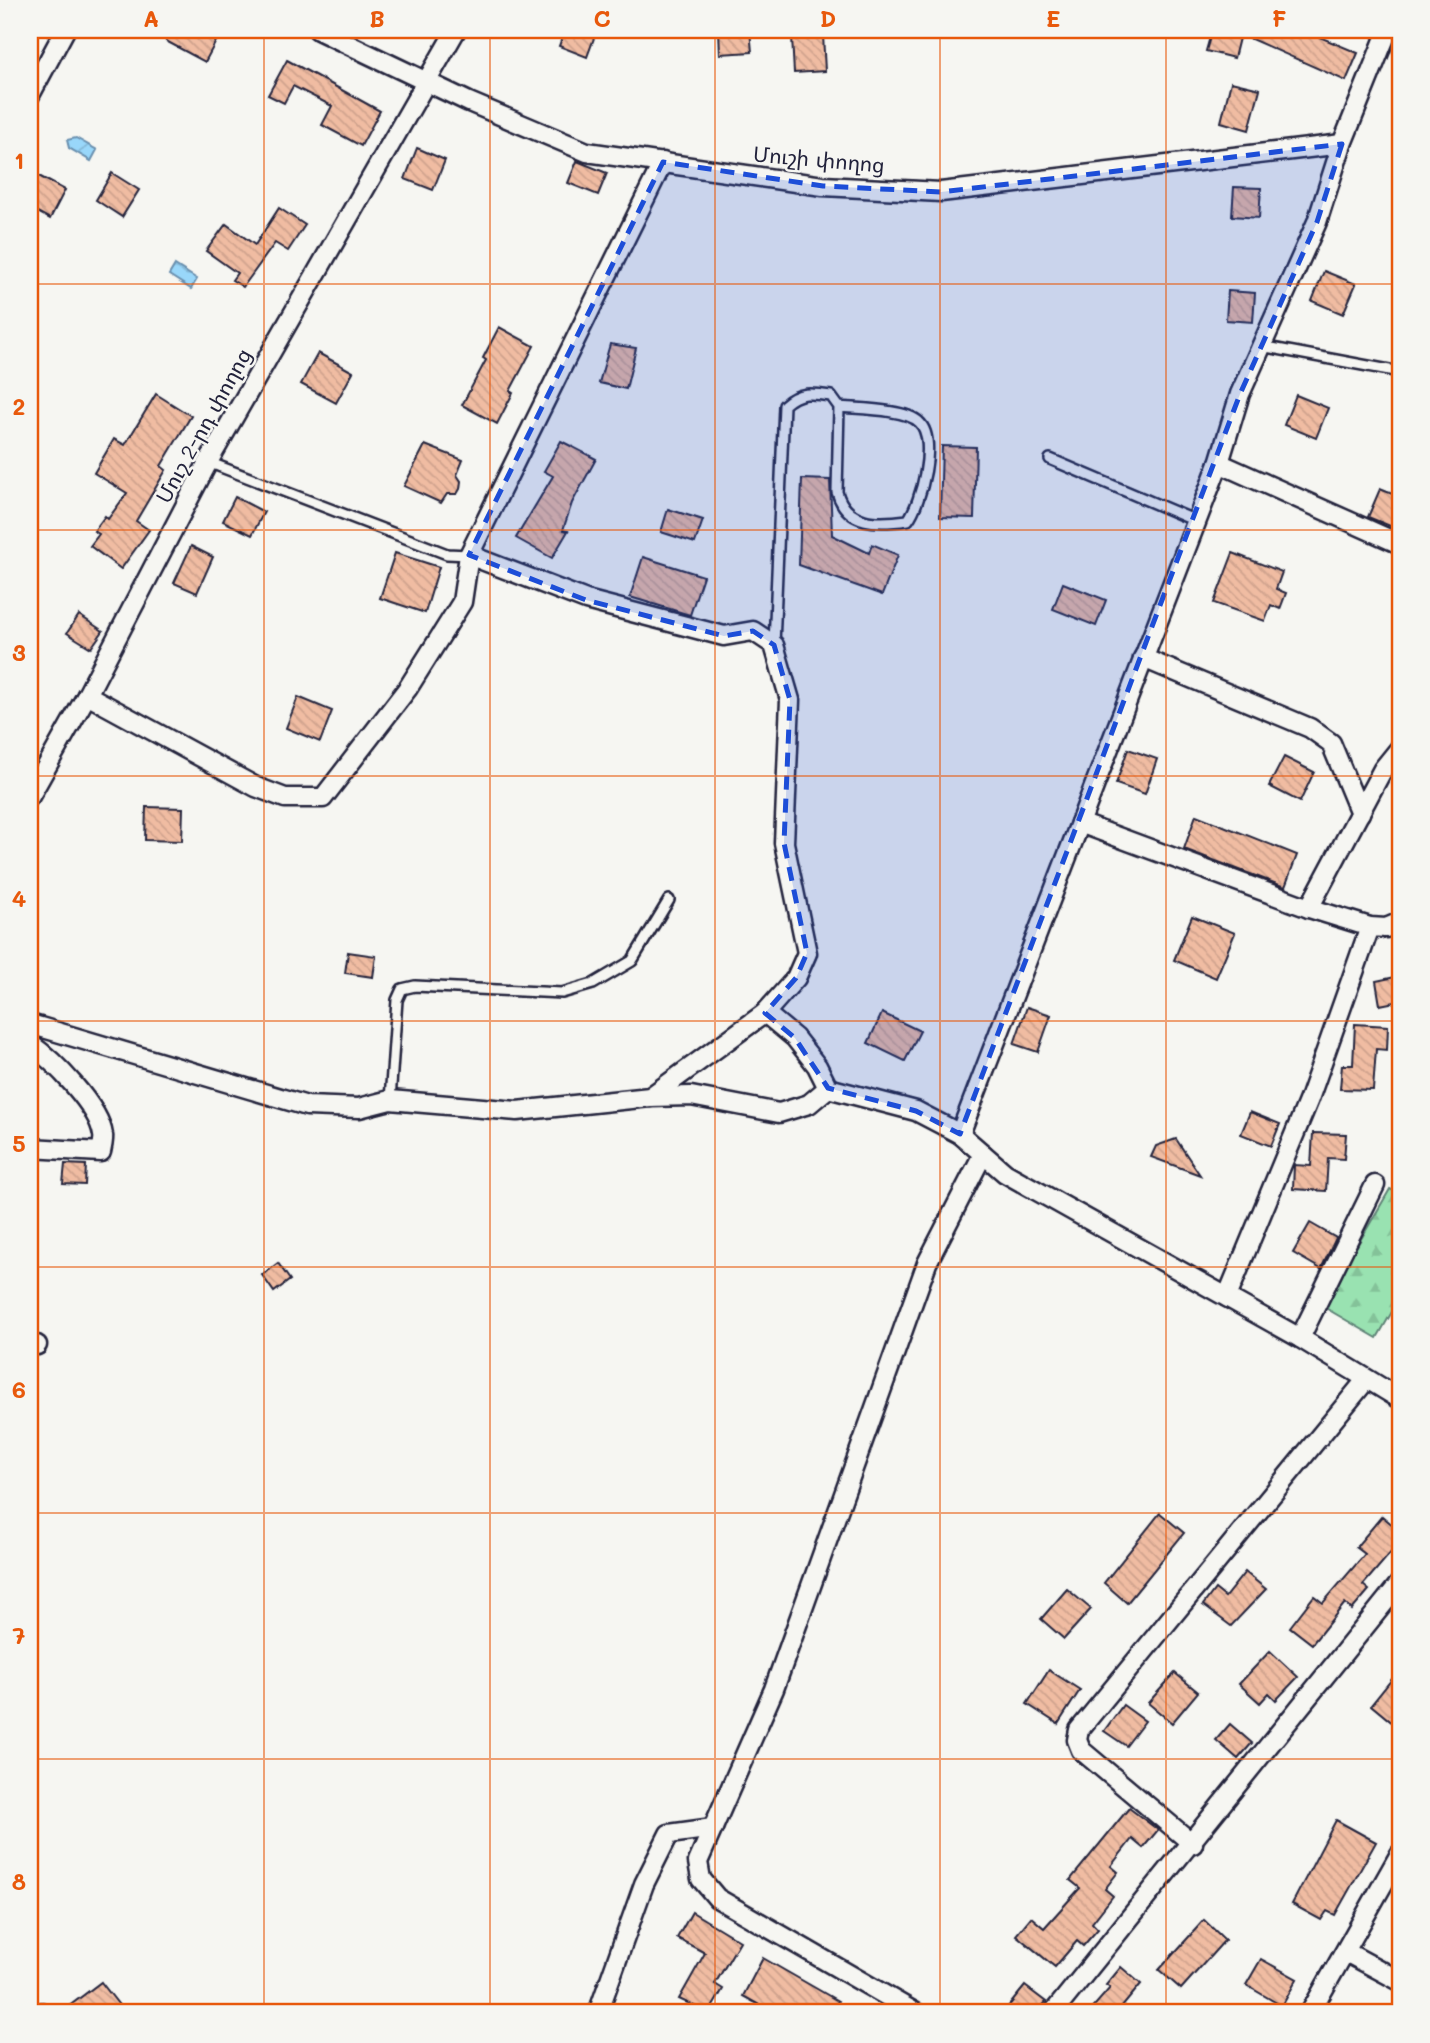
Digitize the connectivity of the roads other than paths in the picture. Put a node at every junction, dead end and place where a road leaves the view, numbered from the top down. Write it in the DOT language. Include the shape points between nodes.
graph roads {
  1 [pos="65,30"];
  2 [pos="318,30"];
  3 [pos="456,30"];
  4 [pos="1388,30"];
  5 [pos="424,82"];
  6 [pos="30,95"];
  7 [pos="1342,144"];
  8 [pos="663,162"];
  9 [pos="1259,346"];
  10 [pos="1400,372"];
  11 [pos="839,407"];
  12 [pos="1050,459"];
  13 [pos="208,462"];
  14 [pos="1219,463"];
  15 [pos="1196,521"];
  16 [pos="1400,544"];
  17 [pos="469,555"];
  18 [pos="774,645"];
  19 [pos="1143,658"];
  20 [pos="87,695"];
  21 [pos="1400,748"];
  22 [pos="30,796"];
  23 [pos="1360,813"];
  24 [pos="1080,824"];
  25 [pos="669,900"];
  26 [pos="1309,908"];
  27 [pos="1400,922"];
  28 [pos="1370,927"];
  29 [pos="765,1013"];
  30 [pos="30,1024"];
  31 [pos="30,1044"];
  32 [pos="828,1088"];
  33 [pos="650,1097"];
  34 [pos="390,1100"];
  35 [pos="960,1134"];
  36 [pos="30,1148"];
  37 [pos="983,1154"];
  38 [pos="1375,1185"];
  39 [pos="1227,1297"];
  40 [pos="1300,1338"];
  41 [pos="1366,1380"];
  42 [pos="1400,1399"];
  43 [pos="1400,1583"];
  44 [pos="713,1828"];
  45 [pos="1193,1844"];
  46 [pos="1400,1854"];
  47 [pos="1346,1952"];
  48 [pos="1400,1981"];
  49 [pos="598,2013"];
  50 [pos="916,2013"];
  51 [pos="1053,2013"];
  52 [pos="1310,2013"];
  1 -- 6 [label="street"];
  2 -- 5 [label="street, Մուշի փողոց"];
  3 -- 5 [label="street, Մուշ 2-րդ փողոց"];
  4 -- 7 [label="street"];
  5 -- 8 [label="street, Մուշի փողոց" via="587,152"];
  5 -- 13 [label="street, Մուշ 2-րդ փողոց"];
  7 -- 8 [label="street, Մուշի փողոց" via="941,192 823,186"];
  7 -- 9 [label="street" via="1317,222"];
  8 -- 17 [label="street"];
  9 -- 10 [label="lane"];
  9 -- 14 [label="street"];
  11 -- 11 [label="lane" via="840,504 851,517 866,522 908,520 928,464 926,432 919,421 904,415"];
  11 -- 18 [label="lane" via="831,396 809,393 794,395 784,405"];
  12 -- 15 [label="lane"];
  13 -- 17 [label="lane" via="447,554"];
  13 -- 20 [label="street, Մուշ 2-րդ փողոց"];
  14 -- 15 [label="street"];
  14 -- 16 [label="street"];
  15 -- 19 [label="street"];
  17 -- 18 [label="street" via="586,600 724,636 753,631"];
  17 -- 20 [label="street" via="462,602 408,688 323,798 285,798 256,787"];
  18 -- 29 [label="street" via="790,700 783,843 807,953 796,978"];
  19 -- 23 [label="street" via="1310,728 1331,743"];
  19 -- 24 [label="street"];
  20 -- 22 [label="street, Մուշ 2-րդ փողոց"];
  21 -- 23 [label="street"];
  23 -- 26 [label="street"];
  24 -- 26 [label="street"];
  24 -- 35 [label="street"];
  25 -- 34 [label="lane" via="632,961 593,984 562,993 402,989 397,1000"];
  26 -- 28 [label="street"];
  27 -- 28 [label="street" via="1386,928"];
  28 -- 39 [label="street" via="1309,1099"];
  29 -- 32 [label="street" via="795,1038"];
  29 -- 33 [label="street"];
  30 -- 34 [label="street" via="307,1106 359,1108"];
  31 -- 36 [label="street" via="68,1076 104,1135 101,1152"];
  32 -- 33 [label="street" via="809,1104 779,1114 691,1096"];
  32 -- 35 [label="street" via="916,1111"];
  33 -- 34 [label="street" via="517,1111"];
  35 -- 37 [label="street"];
  37 -- 39 [label="street" via="1005,1173"];
  37 -- 44 [label="street" via="927,1263 774,1689"];
  38 -- 40 [label="street"];
  39 -- 40 [label="street"];
  40 -- 41 [label="street"];
  41 -- 42 [label="street"];
  41 -- 45 [label="street" via="1079,1730 1081,1750"];
  43 -- 45 [label="street"];
  44 -- 49 [label="street" via="669,1833 644,1884"];
  44 -- 50 [label="street" via="698,1862 701,1879 717,1898"];
  45 -- 51 [label="street"];
  46 -- 47 [label="street"];
  47 -- 48 [label="street"];
  47 -- 52 [label="street"];
}
